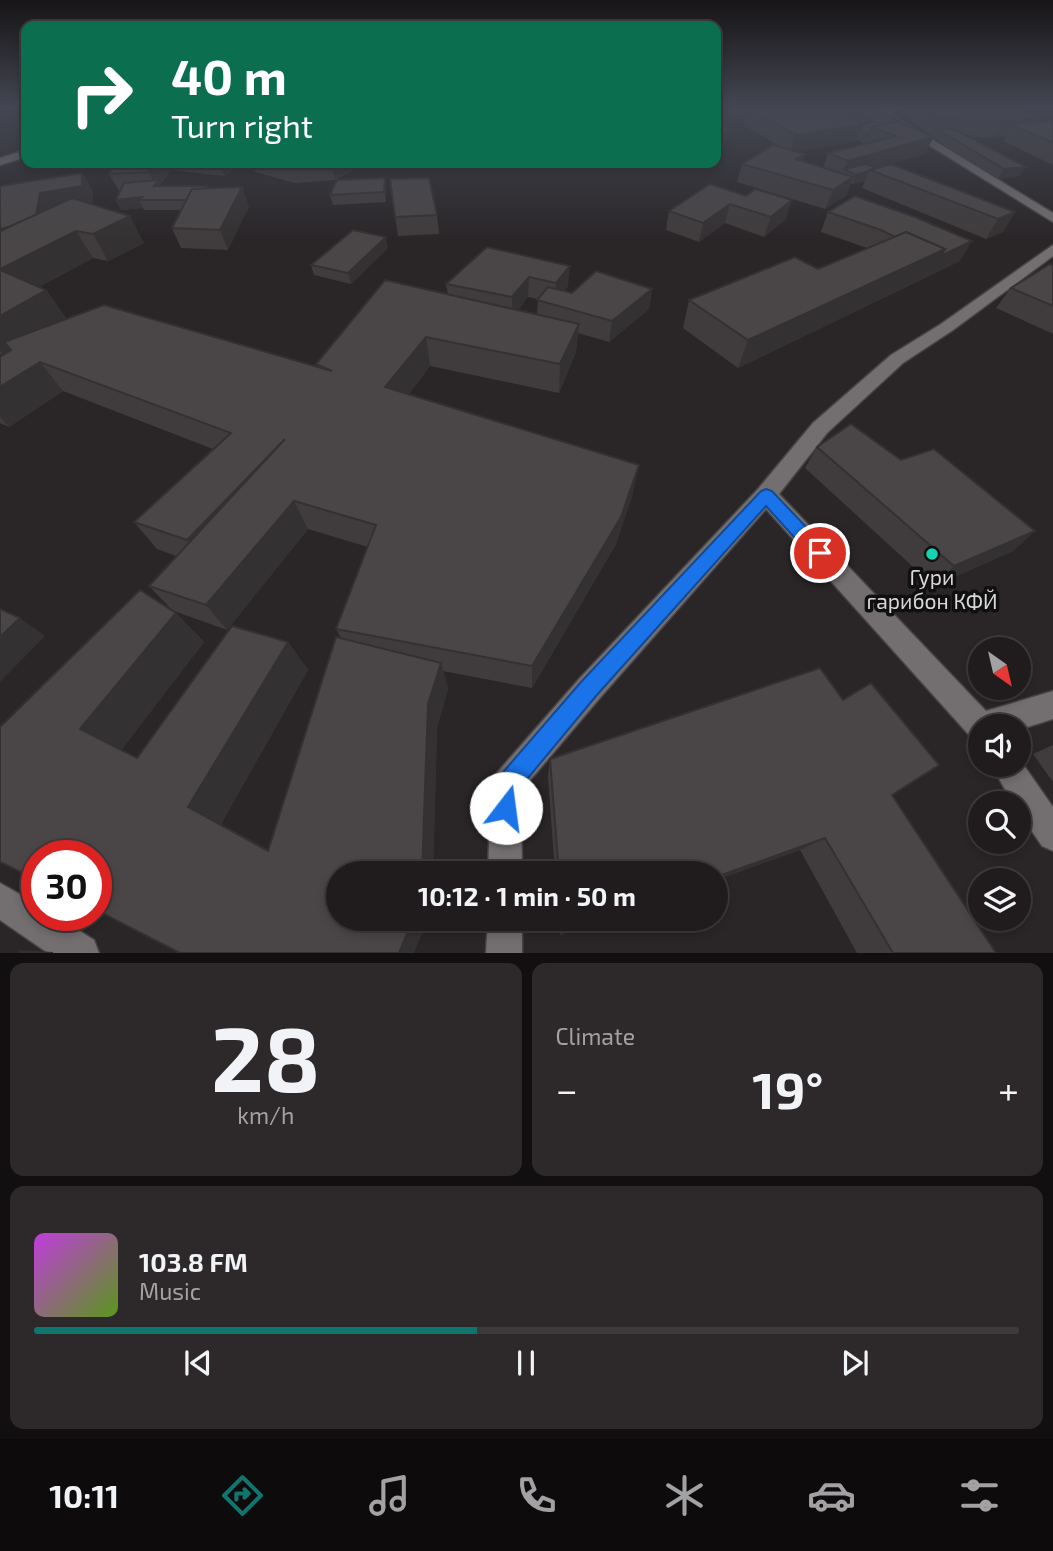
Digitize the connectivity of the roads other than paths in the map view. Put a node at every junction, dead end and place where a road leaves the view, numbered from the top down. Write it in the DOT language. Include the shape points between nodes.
graph roads {
  1 [pos="942,151"];
  2 [pos="21,155"];
  3 [pos="0,162"];
  4 [pos="1053,218"];
  5 [pos="1053,248"];
  6 [pos="766,495"];
  7 [pos="1053,705"];
  8 [pos="971,714"];
  9 [pos="1023,714"];
  10 [pos="1014,777"];
  11 [pos="1053,835"];
  12 [pos="505,861"];
  13 [pos="0,900"];
  14 [pos="505,931"];
  15 [pos="80,953"];
  16 [pos="504,953"];
  1 -- 4 [label="street"];
  2 -- 3 [label="street"];
  5 -- 6 [label="street" via="897,359 820,428"];
  6 -- 8 [label="street"];
  6 -- 12 [label="street" via="506,786"];
  7 -- 9 [label="street"];
  10 -- 11 [label="street"];
  13 -- 15 [label="street"];
  14 -- 16 [label="street"];
}
